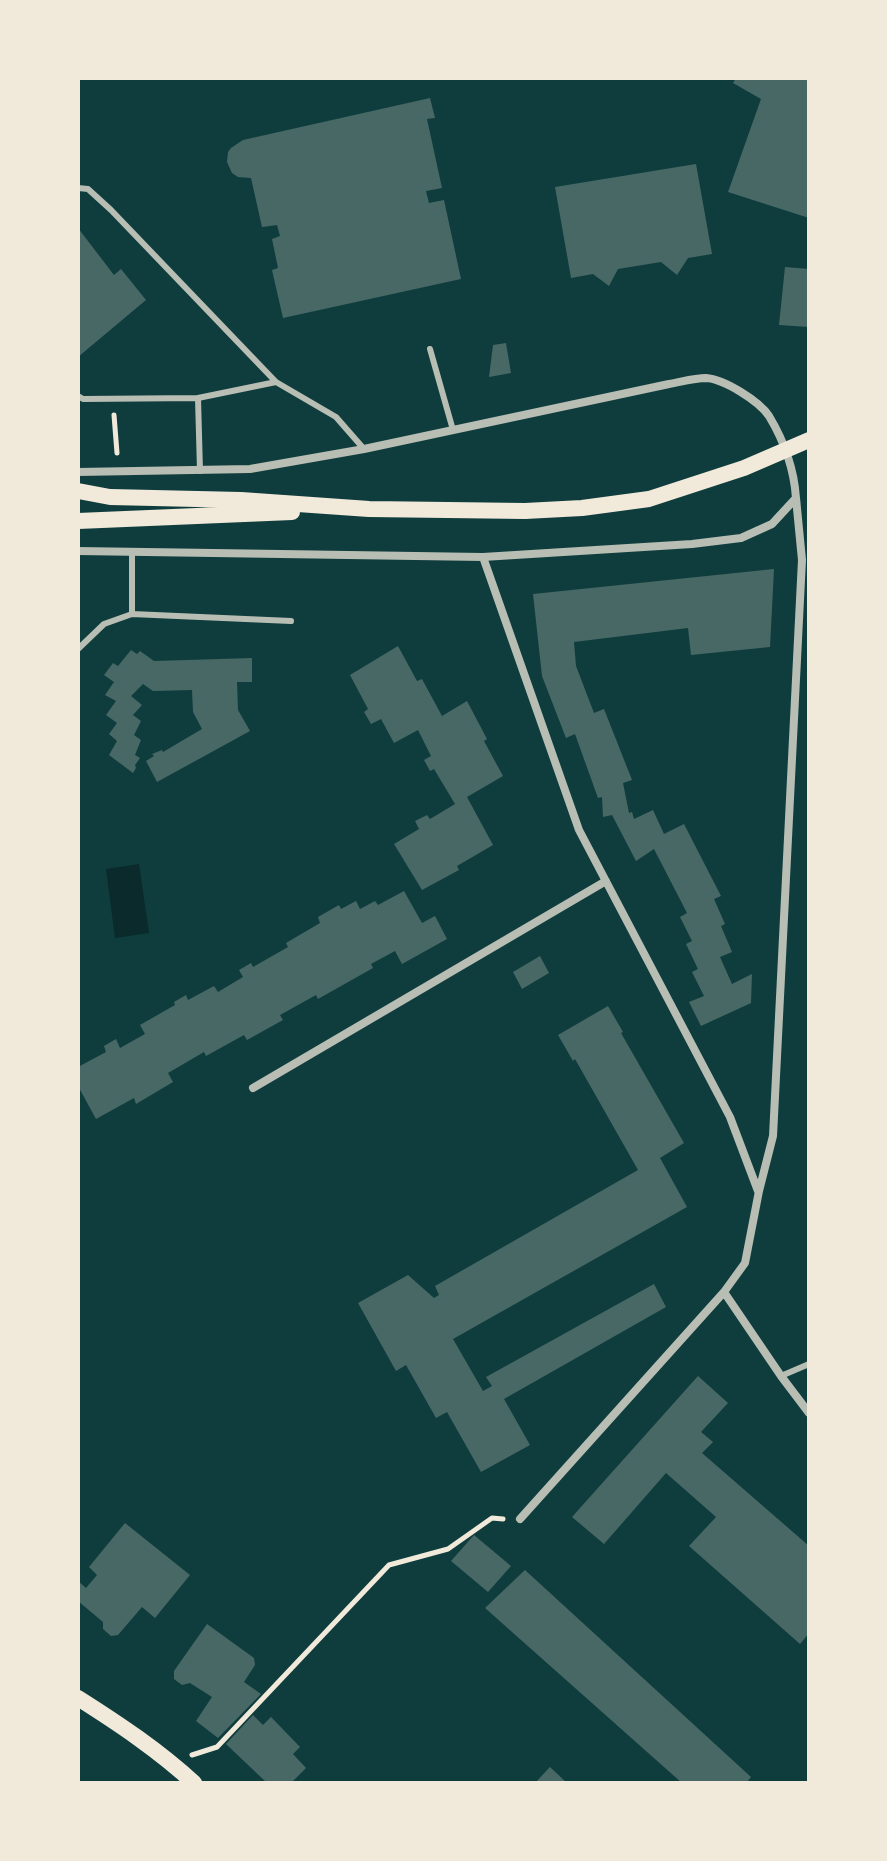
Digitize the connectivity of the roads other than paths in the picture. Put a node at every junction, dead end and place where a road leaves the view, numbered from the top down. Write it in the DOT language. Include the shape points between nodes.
graph roads {
  1 [pos="78,188"];
  2 [pos="430,349"];
  3 [pos="276,382"];
  4 [pos="78,396"];
  5 [pos="198,398"];
  6 [pos="453,430"];
  7 [pos="809,440"];
  8 [pos="364,449"];
  9 [pos="200,471"];
  10 [pos="78,472"];
  11 [pos="78,491"];
  12 [pos="796,498"];
  13 [pos="369,509"];
  14 [pos="78,521"];
  15 [pos="78,551"];
  16 [pos="132,552"];
  17 [pos="483,557"];
  18 [pos="132,614"];
  19 [pos="291,621"];
  20 [pos="78,649"];
  21 [pos="606,881"];
  22 [pos="253,1088"];
  23 [pos="759,1191"];
  24 [pos="724,1292"];
  25 [pos="809,1364"];
  26 [pos="781,1376"];
  27 [pos="809,1413"];
  28 [pos="520,1519"];
  29 [pos="78,1698"];
  30 [pos="194,1783"];
  1 -- 3 [label="lane" via="88,189 111,210"];
  2 -- 6 [label="lane"];
  3 -- 5 [label="lane"];
  3 -- 8 [label="lane" via="336,417"];
  4 -- 5 [label="lane"];
  5 -- 9 [label="lane"];
  6 -- 8 [label="street"];
  6 -- 12 [label="street" via="706,378 729,384 767,413 789,458"];
  7 -- 13 [label="main road" via="649,499 525,511"];
  8 -- 9 [label="street" via="250,469"];
  9 -- 10 [label="street"];
  11 -- 13 [label="main road" via="110,497"];
  12 -- 17 [label="street" via="772,524 741,538"];
  12 -- 23 [label="street" via="802,560 773,1136"];
  13 -- 14 [label="main road"];
  15 -- 16 [label="street"];
  16 -- 17 [label="street"];
  16 -- 18 [label="lane"];
  17 -- 21 [label="street" via="579,830"];
  18 -- 19 [label="lane"];
  18 -- 20 [label="lane" via="104,624"];
  21 -- 22 [label="street"];
  21 -- 23 [label="street" via="730,1117"];
  23 -- 24 [label="street" via="745,1263"];
  24 -- 26 [label="street"];
  24 -- 28 [label="street"];
  25 -- 26 [label="lane"];
  26 -- 27 [label="street"];
  29 -- 30 [label="main road"];
}
